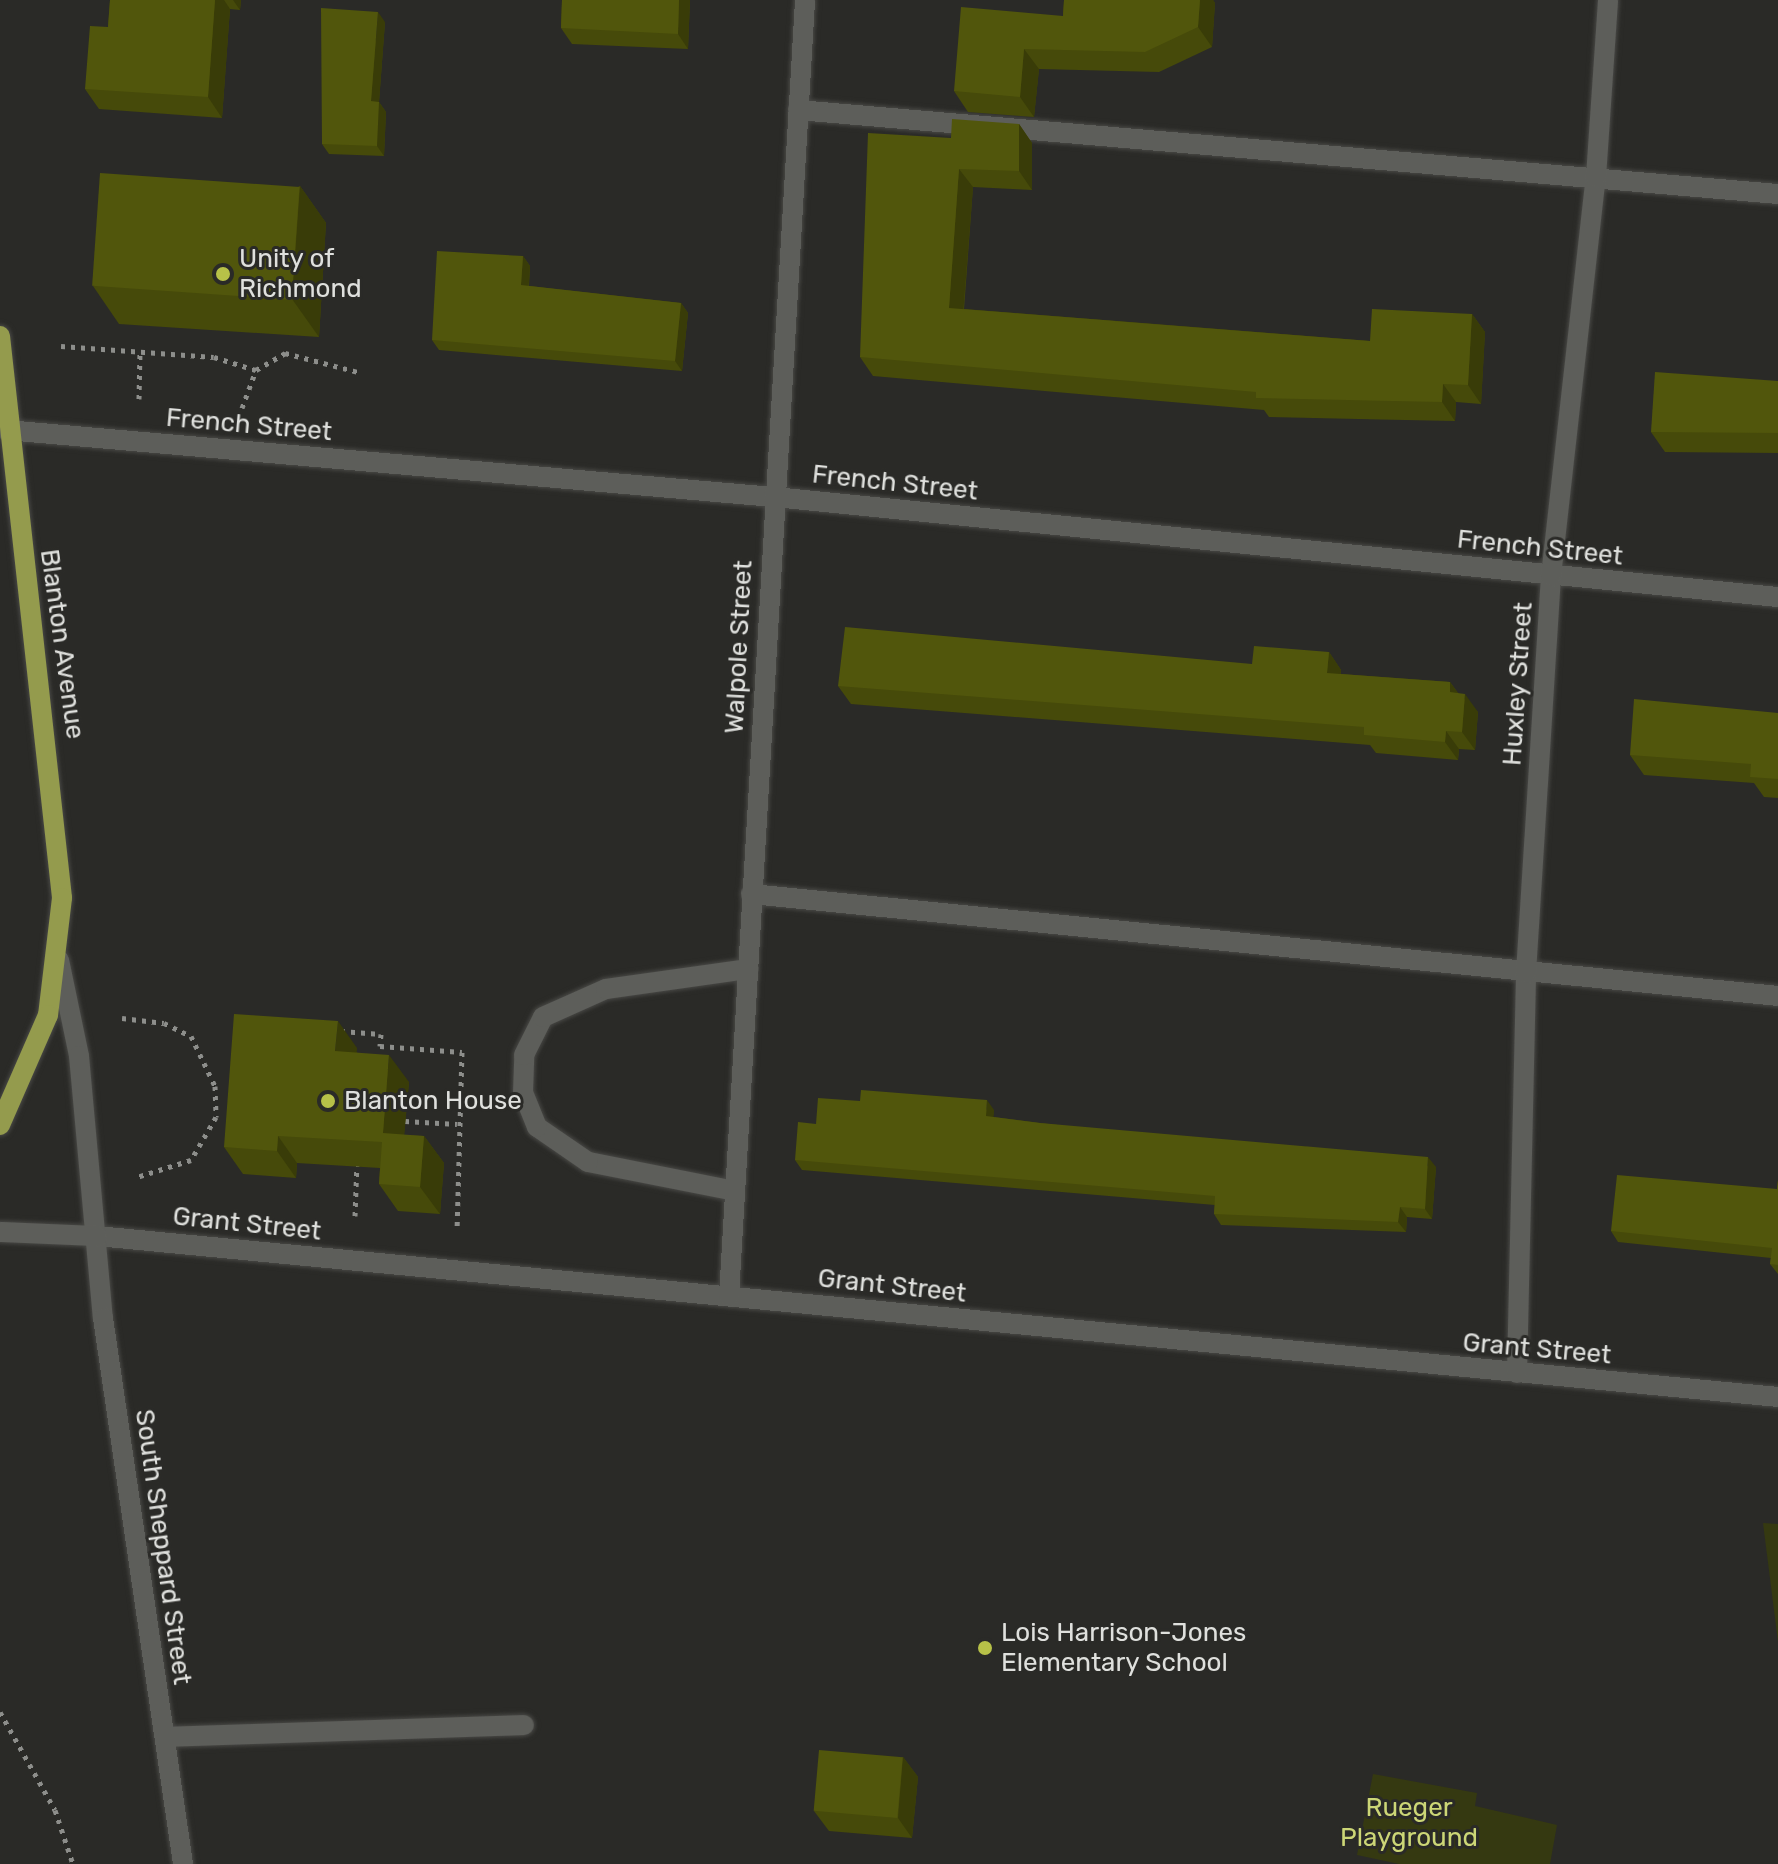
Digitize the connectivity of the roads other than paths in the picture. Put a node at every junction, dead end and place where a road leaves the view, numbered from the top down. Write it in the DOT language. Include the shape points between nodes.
graph roads {
  1 [pos="805,0"];
  2 [pos="1608,0"];
  3 [pos="798,110"];
  4 [pos="1596,177"];
  5 [pos="1778,194"];
  6 [pos="0,336"];
  7 [pos="6,430"];
  8 [pos="774,497"];
  9 [pos="1551,576"];
  10 [pos="1778,597"];
  11 [pos="751,894"];
  12 [pos="59,960"];
  13 [pos="749,969"];
  14 [pos="1526,973"];
  15 [pos="1778,996"];
  16 [pos="0,1125"];
  17 [pos="735,1191"];
  18 [pos="0,1232"];
  19 [pos="97,1236"];
  20 [pos="729,1296"];
  21 [pos="1517,1373"];
  22 [pos="1778,1397"];
  23 [pos="524,1725"];
  24 [pos="165,1737"];
  25 [pos="183,1864"];
  1 -- 3 [label="street, Walpole Street"];
  2 -- 4 [label="street, Huxley Street"];
  3 -- 4 [label="street"];
  3 -- 8 [label="street, Walpole Street"];
  4 -- 5 [label="street"];
  4 -- 9 [label="street, Huxley Street"];
  6 -- 7 [label="main road, Blanton Avenue"];
  7 -- 8 [label="street, French Street"];
  7 -- 12 [label="main road, Blanton Avenue" via="60,836"];
  8 -- 9 [label="street, French Street"];
  8 -- 11 [label="street, Walpole Street"];
  9 -- 10 [label="street, French Street"];
  9 -- 14 [label="street, Huxley Street"];
  11 -- 13 [label="street, Walpole Street"];
  11 -- 14 [label="street"];
  12 -- 16 [label="main road, Blanton Avenue" via="34,1061"];
  12 -- 19 [label="street, Blanton Avenue" via="79,1056"];
  13 -- 17 [label="street, Walpole Street"];
  13 -- 17 [label="street" via="606,989 543,1017 524,1055 523,1093 537,1127 588,1162"];
  14 -- 15 [label="street"];
  14 -- 21 [label="street, Huxley Street"];
  17 -- 20 [label="street, Walpole Street"];
  18 -- 19 [label="street, Grant Street"];
  19 -- 20 [label="street, Grant Street"];
  19 -- 24 [label="street, South Sheppard Street"];
  20 -- 21 [label="street, Grant Street"];
  21 -- 22 [label="street, Grant Street"];
  23 -- 24 [label="street"];
  24 -- 25 [label="street, South Sheppard Street"];
}
